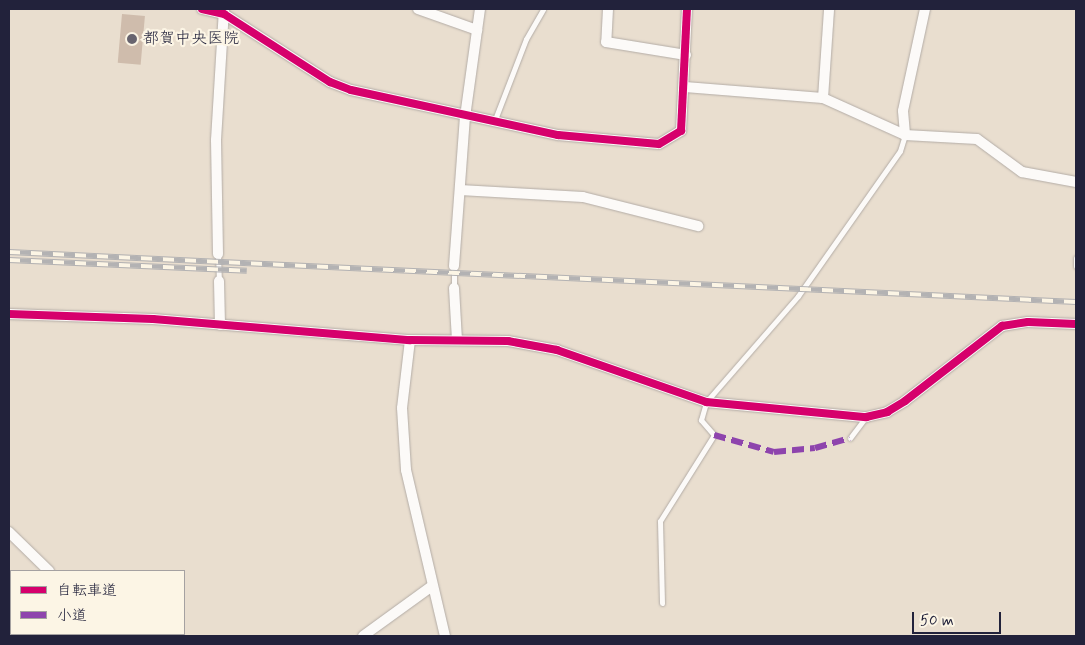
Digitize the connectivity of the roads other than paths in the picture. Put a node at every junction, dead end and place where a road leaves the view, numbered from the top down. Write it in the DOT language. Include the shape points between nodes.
graph roads {
  1 [pos="202,9"];
  2 [pos="418,9"];
  3 [pos="480,9"];
  4 [pos="543,9"];
  5 [pos="608,9"];
  6 [pos="687,9"];
  7 [pos="829,9"];
  8 [pos="925,9"];
  9 [pos="224,11"];
  10 [pos="477,30"];
  11 [pos="686,55"];
  12 [pos="685,87"];
  13 [pos="823,98"];
  14 [pos="465,117"];
  15 [pos="494,123"];
  16 [pos="904,135"];
  17 [pos="1076,182"];
  18 [pos="460,190"];
  19 [pos="698,226"];
  20 [pos="218,254"];
  21 [pos="1076,258"];
  22 [pos="454,266"];
  23 [pos="1076,266"];
  24 [pos="219,282"];
  25 [pos="454,288"];
  26 [pos="9,314"];
  27 [pos="1076,324"];
  28 [pos="220,325"];
  29 [pos="410,340"];
  30 [pos="456,340"];
  31 [pos="706,402"];
  32 [pos="866,417"];
  33 [pos="850,438"];
  34 [pos="9,532"];
  35 [pos="48,570"];
  36 [pos="432,586"];
  37 [pos="662,603"];
  38 [pos="363,636"];
  39 [pos="445,636"];
  1 -- 9 [label="street"];
  2 -- 10 [label="street"];
  3 -- 10 [label="street"];
  4 -- 15 [label="lane" via="526,39"];
  5 -- 11 [label="street" via="606,42"];
  6 -- 11 [label="street"];
  7 -- 13 [label="street"];
  8 -- 16 [label="street" via="903,111"];
  9 -- 14 [label="street" via="330,82"];
  9 -- 20 [label="street" via="216,140"];
  10 -- 14 [label="street"];
  11 -- 12 [label="street"];
  12 -- 13 [label="street"];
  12 -- 15 [label="street" via="681,132 659,144 558,135"];
  13 -- 16 [label="street"];
  14 -- 15 [label="street"];
  14 -- 18 [label="street"];
  16 -- 17 [label="street" via="977,138 1022,172"];
  16 -- 31 [label="lane" via="900,151 798,296"];
  18 -- 19 [label="street" via="584,197"];
  18 -- 22 [label="street"];
  20 -- 24 [label="lane"];
  21 -- 23 [label="lane"];
  22 -- 25 [label="lane"];
  24 -- 28 [label="street"];
  25 -- 30 [label="street"];
  26 -- 28 [label="street"];
  27 -- 32 [label="street" via="1028,322 1002,326 905,401 887,412"];
  28 -- 29 [label="street"];
  29 -- 30 [label="street"];
  29 -- 36 [label="street" via="402,408 406,470"];
  30 -- 31 [label="street" via="508,341 557,350"];
  31 -- 32 [label="street"];
  31 -- 37 [label="lane" via="701,420 714,435 660,521"];
  32 -- 33 [label="lane"];
  34 -- 35 [label="street"];
  36 -- 38 [label="street"];
  36 -- 39 [label="street"];
}
